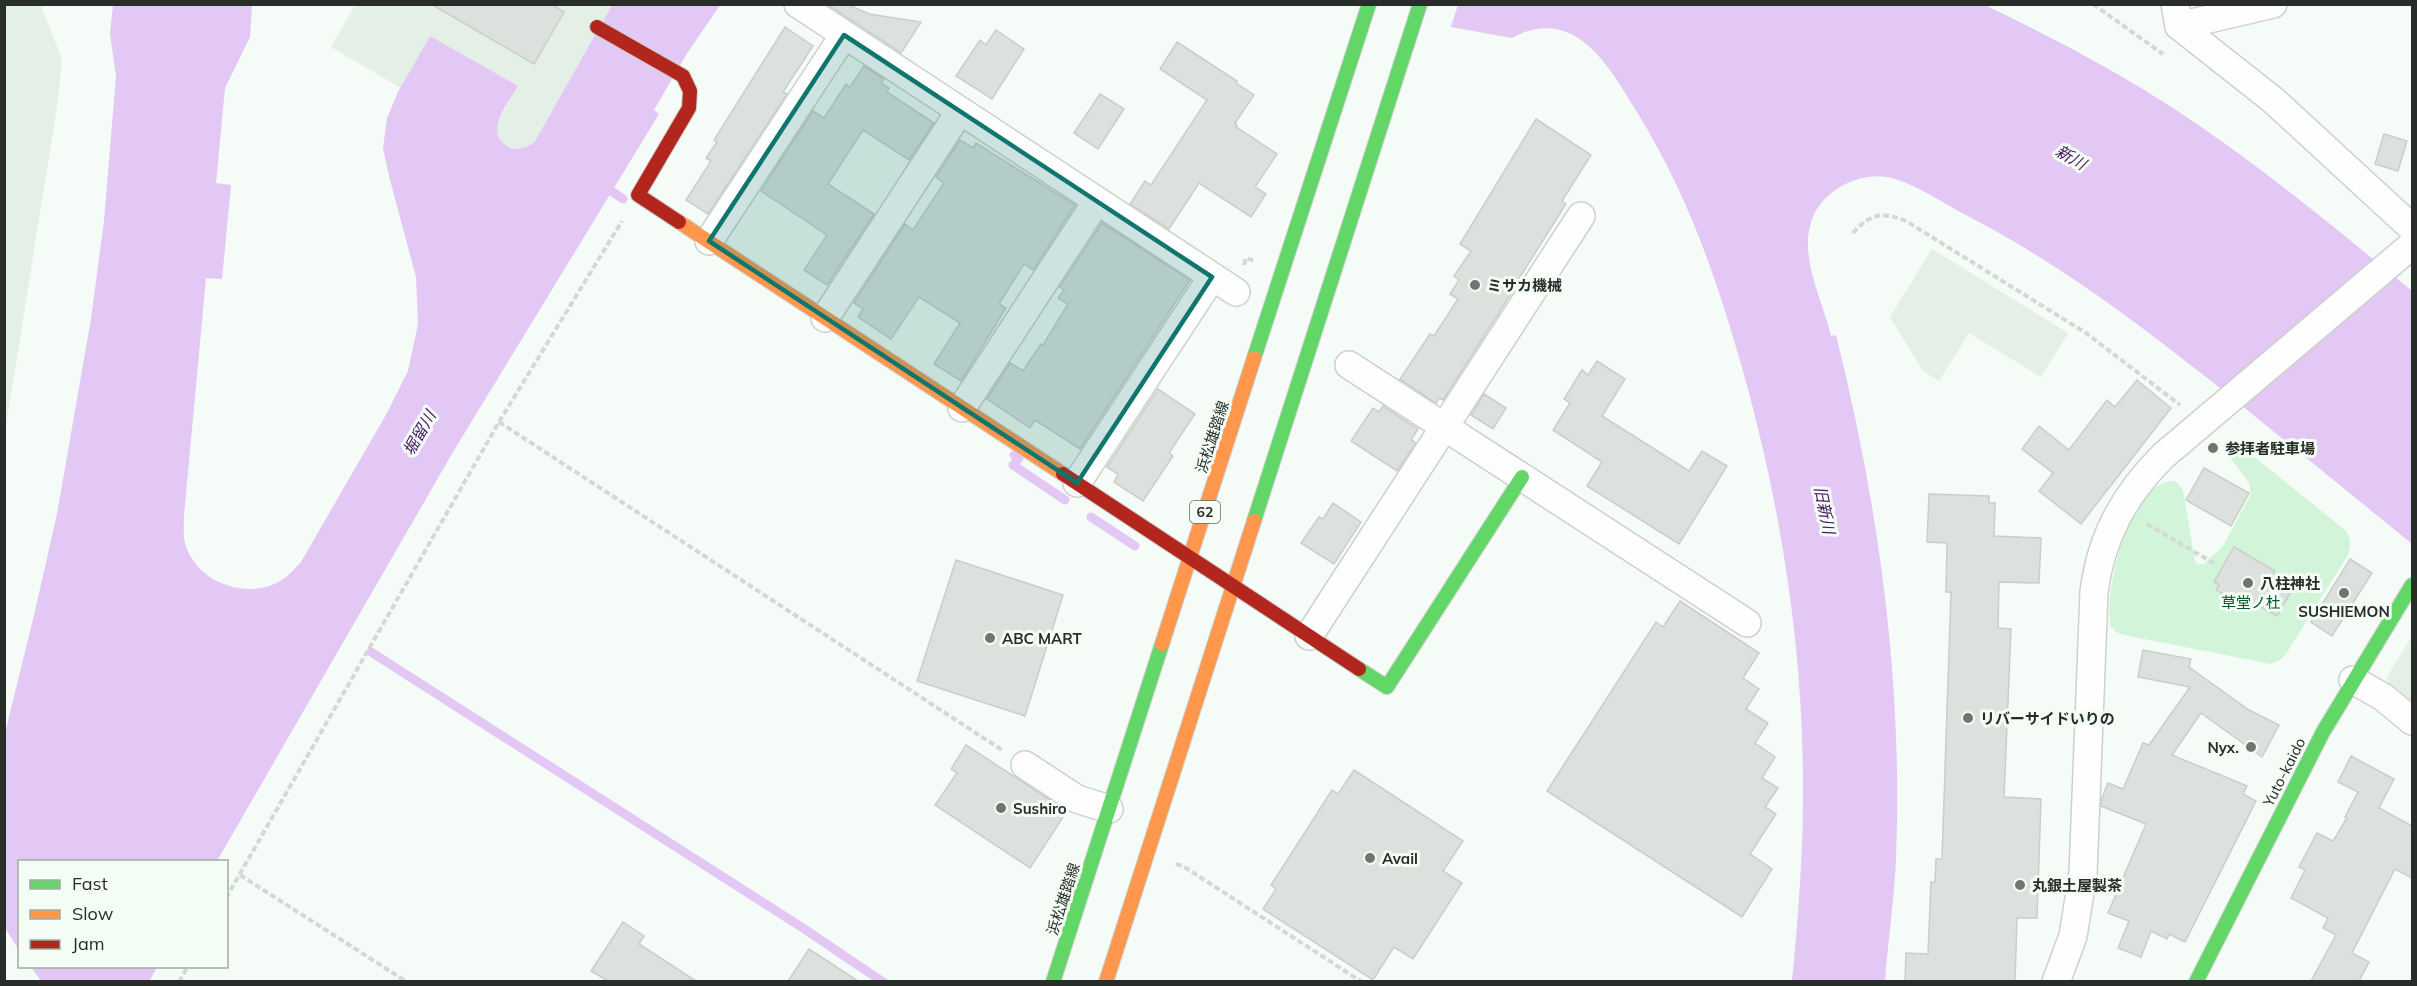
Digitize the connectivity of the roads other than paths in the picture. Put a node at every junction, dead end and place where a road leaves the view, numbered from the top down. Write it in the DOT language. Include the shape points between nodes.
graph roads {
  1 [pos="798,4"];
  2 [pos="1369,4"];
  3 [pos="1420,4"];
  4 [pos="2273,4"];
  5 [pos="2177,15"];
  6 [pos="597,27"];
  7 [pos="844,35"];
  8 [pos="960,111"];
  9 [pos="1097,201"];
  10 [pos="1581,216"];
  11 [pos="709,241"];
  12 [pos="2411,241"];
  13 [pos="1212,277"];
  14 [pos="1236,292"];
  15 [pos="825,318"];
  16 [pos="1349,365"];
  17 [pos="962,408"];
  18 [pos="1444,427"];
  19 [pos="1522,477"];
  20 [pos="1077,483"];
  21 [pos="1190,558"];
  22 [pos="1233,586"];
  23 [pos="2411,589"];
  24 [pos="1747,623"];
  25 [pos="1310,636"];
  26 [pos="2354,680"];
  27 [pos="2412,721"];
  28 [pos="1025,765"];
  29 [pos="1109,810"];
  30 [pos="1053,981"];
  31 [pos="1106,981"];
  32 [pos="2056,981"];
  33 [pos="2196,981"];
  1 -- 7 [label="street"];
  2 -- 21 [label="main road, 浜松雄踏線 / 62"];
  3 -- 22 [label="main road"];
  4 -- 5 [label="street"];
  5 -- 12 [label="street" via="2273,100"];
  6 -- 11 [label="main road" via="683,76 690,86 689,108 638,195"];
  7 -- 8 [label="street"];
  7 -- 11 [label="street"];
  8 -- 9 [label="street"];
  8 -- 15 [label="street"];
  9 -- 13 [label="street"];
  9 -- 17 [label="street"];
  10 -- 18 [label="street"];
  11 -- 15 [label="main road"];
  12 -- 32 [label="street" via="2146,472 2120,508 2102,549 2095,581 2083,874 2073,936"];
  13 -- 14 [label="street"];
  13 -- 20 [label="street"];
  15 -- 17 [label="main road"];
  16 -- 18 [label="street"];
  17 -- 20 [label="main road"];
  18 -- 19 [label="street"];
  18 -- 25 [label="street"];
  19 -- 24 [label="street"];
  19 -- 25 [label="main road" via="1387,687"];
  20 -- 21 [label="main road"];
  21 -- 22 [label="main road"];
  21 -- 29 [label="main road, 浜松雄踏線 / 62"];
  22 -- 25 [label="main road"];
  22 -- 31 [label="main road"];
  23 -- 26 [label="main road, Yuto-kaido"];
  26 -- 27 [label="street"];
  26 -- 33 [label="main road, Yuto-kaido" via="2323,732"];
  28 -- 29 [label="street" via="1077,799"];
  29 -- 30 [label="main road, 浜松雄踏線 / 62"];
}
